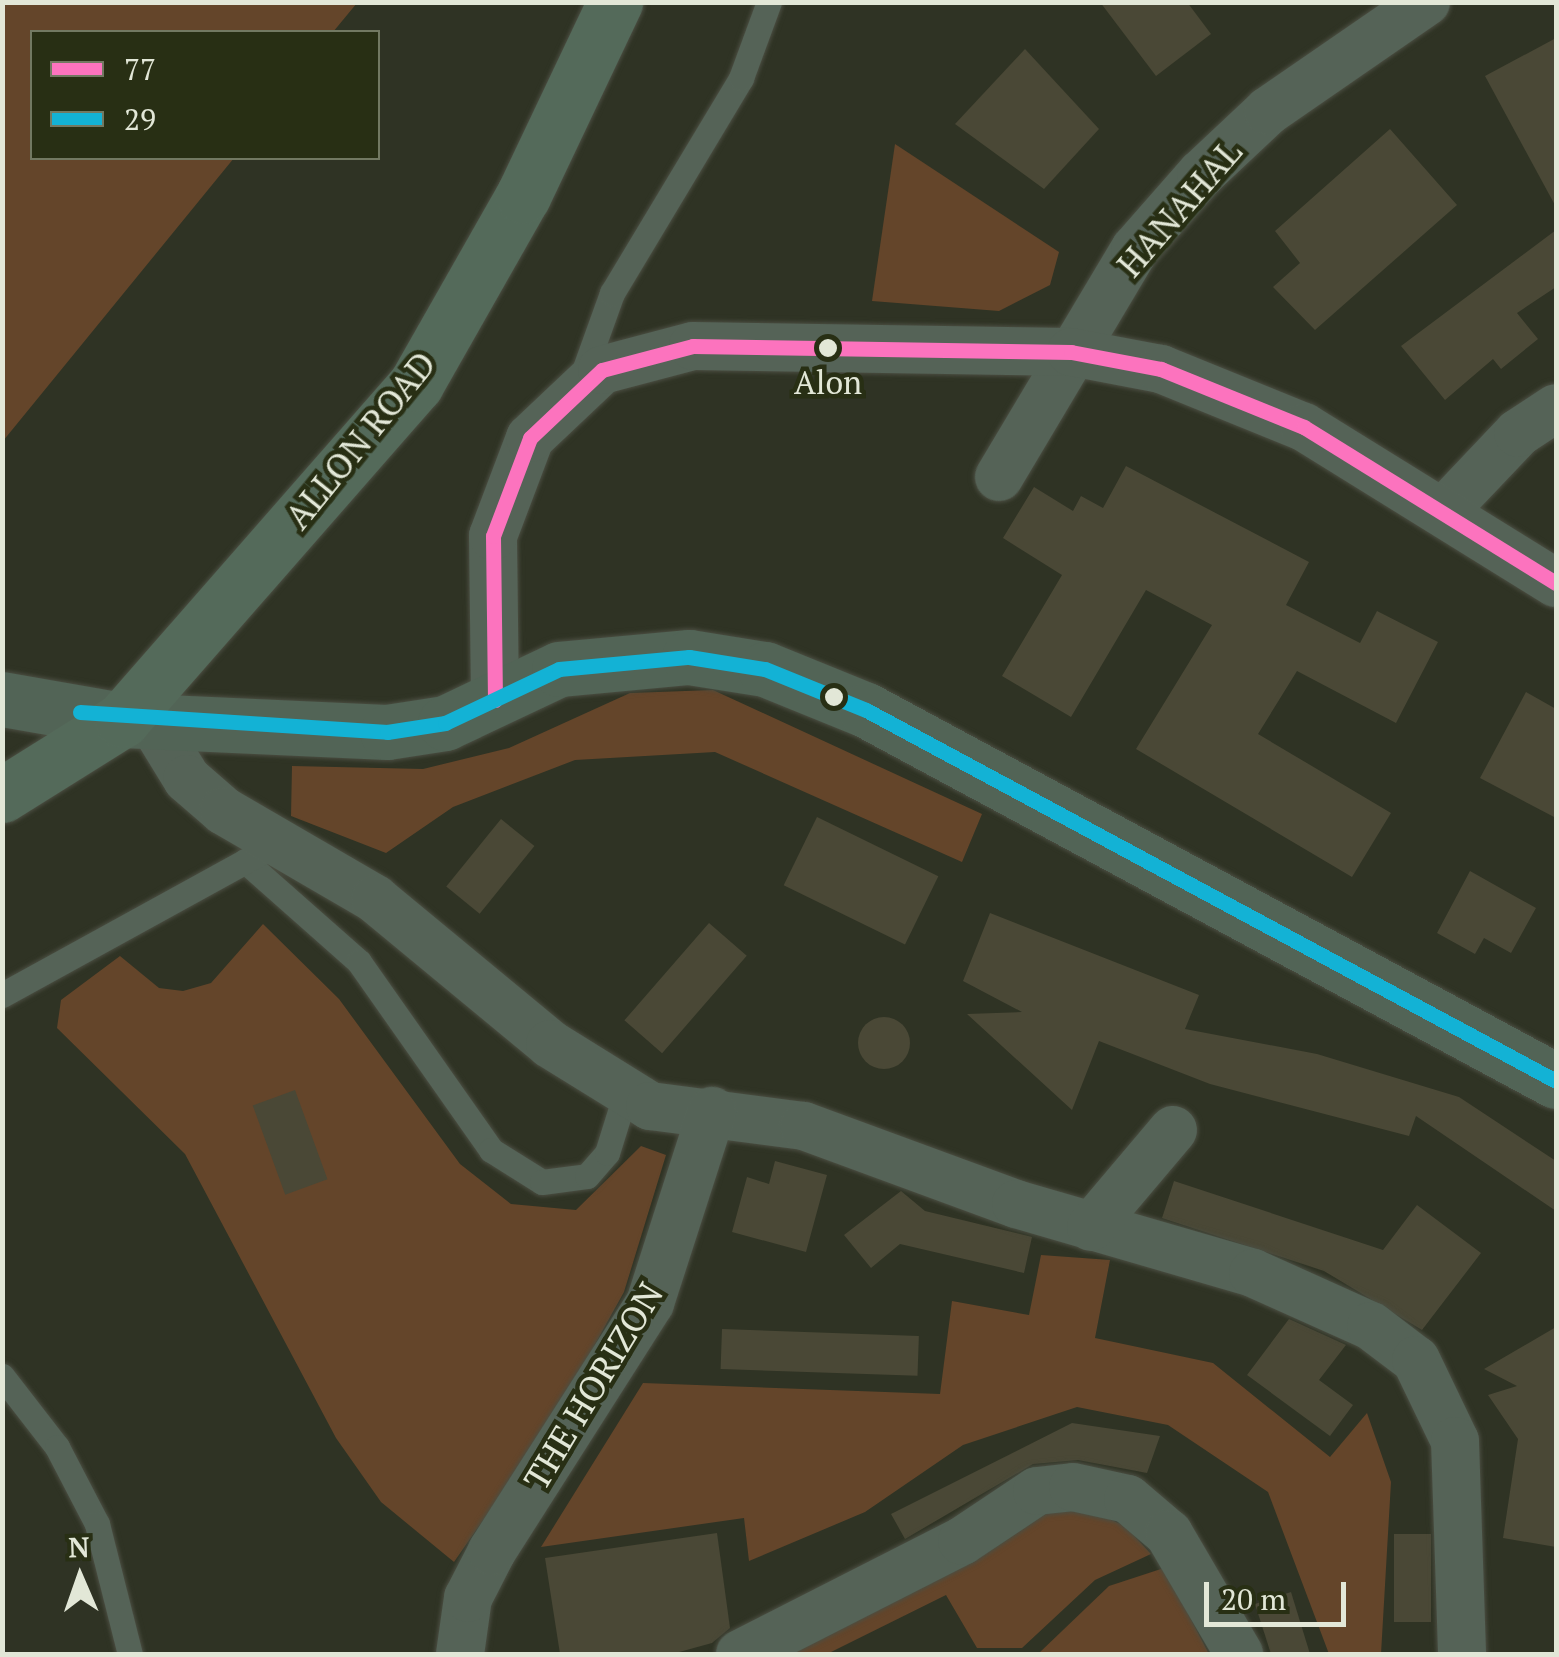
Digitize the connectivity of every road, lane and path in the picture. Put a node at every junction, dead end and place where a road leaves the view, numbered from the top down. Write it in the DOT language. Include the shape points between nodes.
graph roads {
  1 [pos="615,2"];
  2 [pos="769,2"];
  3 [pos="1426,2"];
  4 [pos="1072,352"];
  5 [pos="578,387"];
  6 [pos="1556,408"];
  7 [pos="999,477"];
  8 [pos="1445,510"];
  9 [pos="1556,583"];
  10 [pos="2,699"];
  11 [pos="495,700"];
  12 [pos="137,721"];
  13 [pos="2,795"];
  14 [pos="262,851"];
  15 [pos="2,995"];
  16 [pos="1556,1081"];
  17 [pos="626,1092"];
  18 [pos="712,1110"];
  19 [pos="1173,1130"];
  20 [pos="1090,1227"];
  21 [pos="2,1376"];
  22 [pos="130,1654"];
  23 [pos="460,1654"];
  24 [pos="740,1654"];
  25 [pos="1240,1654"];
  26 [pos="1462,1654"];
  1 -- 12 [label="main road, ALLON ROAD" via="523,196 416,384"];
  2 -- 5 [label="lane" via="741,78 612,292"];
  3 -- 4 [label="street, HANAHAL" via="1268,111 1201,174 1135,249"];
  4 -- 5 [label="street" via="692,346 641,352"];
  4 -- 7 [label="street, HANAHAL"];
  4 -- 8 [label="street" via="1234,394"];
  5 -- 11 [label="street" via="530,438 493,536"];
  6 -- 8 [label="street" via="1518,433"];
  8 -- 9 [label="street"];
  10 -- 12 [label="street"];
  11 -- 12 [label="street" via="445,723 388,732"];
  11 -- 16 [label="street" via="560,669 638,658 689,657 816,686"];
  12 -- 13 [label="main road, ALLON ROAD"];
  12 -- 14 [label="street"];
  14 -- 15 [label="lane"];
  14 -- 17 [label="street" via="375,898 550,1044"];
  14 -- 17 [label="lane" via="359,962 490,1150 542,1182 587,1176 607,1153"];
  17 -- 18 [label="street" via="650,1106"];
  18 -- 20 [label="street" via="804,1126"];
  18 -- 23 [label="street, THE HORIZON" via="650,1303 492,1551 468,1598"];
  19 -- 20 [label="street"];
  20 -- 26 [label="street" via="1332,1303 1416,1360 1455,1441 1461,1478"];
  21 -- 22 [label="lane" via="58,1446 96,1524"];
  24 -- 25 [label="street" via="962,1542 1037,1492 1073,1487 1128,1499 1169,1534"];
}
